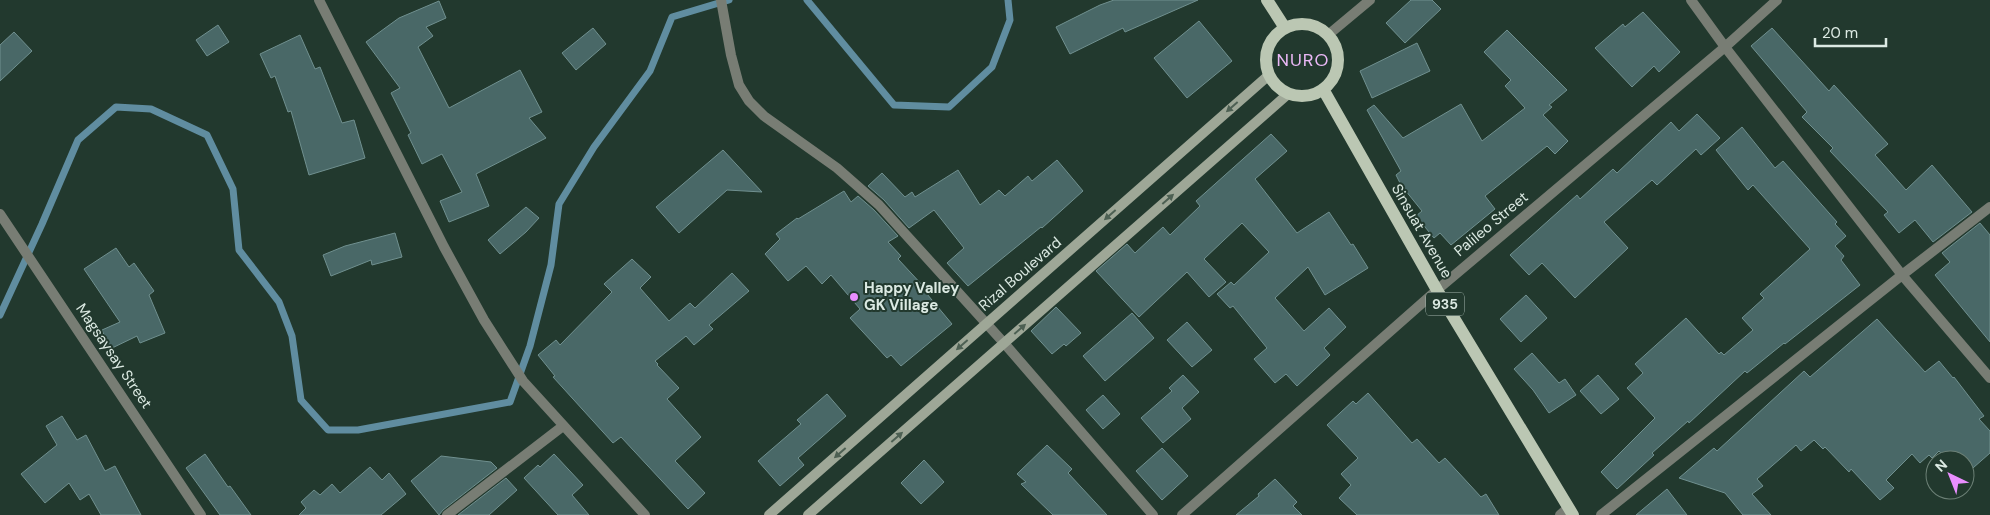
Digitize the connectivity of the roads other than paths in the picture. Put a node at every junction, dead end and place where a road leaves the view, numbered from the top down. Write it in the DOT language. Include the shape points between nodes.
graph roads {
  1 [pos="319,0"];
  2 [pos="1267,0"];
  3 [pos="1370,0"];
  4 [pos="1692,0"];
  5 [pos="1777,0"];
  6 [pos="722,4"];
  7 [pos="1285,28"];
  8 [pos="1328,35"];
  9 [pos="1725,47"];
  10 [pos="1269,75"];
  11 [pos="1323,89"];
  12 [pos="1288,94"];
  13 [pos="1990,207"];
  14 [pos="0,214"];
  15 [pos="1902,274"];
  16 [pos="1437,290"];
  17 [pos="986,324"];
  18 [pos="1004,343"];
  19 [pos="1990,378"];
  20 [pos="563,426"];
  21 [pos="1567,513"];
  22 [pos="201,515"];
  23 [pos="447,515"];
  24 [pos="645,515"];
  25 [pos="769,515"];
  26 [pos="808,515"];
  27 [pos="1153,515"];
  28 [pos="1182,515"];
  29 [pos="1601,515"];
  1 -- 20 [label="street" via="484,320 524,381"];
  2 -- 7 [label="main road"];
  3 -- 8 [label="street"];
  4 -- 9 [label="street"];
  5 -- 9 [label="street, Palileo Street"];
  6 -- 17 [label="street" via="737,78 749,101 764,116 837,168 879,206"];
  7 -- 8 [label="main road" via="1308,24"];
  7 -- 10 [label="main road" via="1276,35 1268,49 1266,65"];
  8 -- 11 [label="main road" via="1335,45 1337,69"];
  9 -- 15 [label="street"];
  9 -- 16 [label="street, Palileo Street"];
  10 -- 12 [label="main road"];
  10 -- 17 [label="main road, Rizal Boulevard, one-way"];
  11 -- 12 [label="main road" via="1312,95"];
  11 -- 16 [label="main road, Sinsuat Avenue / 935"];
  18 -- 12 [label="main road, one-way"];
  13 -- 15 [label="street"];
  14 -- 22 [label="street, Magsaysay Street"];
  15 -- 19 [label="street"];
  15 -- 29 [label="street"];
  16 -- 21 [label="main road, Sinsuat Avenue / 935"];
  16 -- 28 [label="street, Palileo Street"];
  17 -- 18 [label="street"];
  17 -- 25 [label="main road, Rizal Boulevard, one-way"];
  26 -- 18 [label="main road, one-way"];
  18 -- 27 [label="street"];
  20 -- 23 [label="street"];
  20 -- 24 [label="street"];
}
